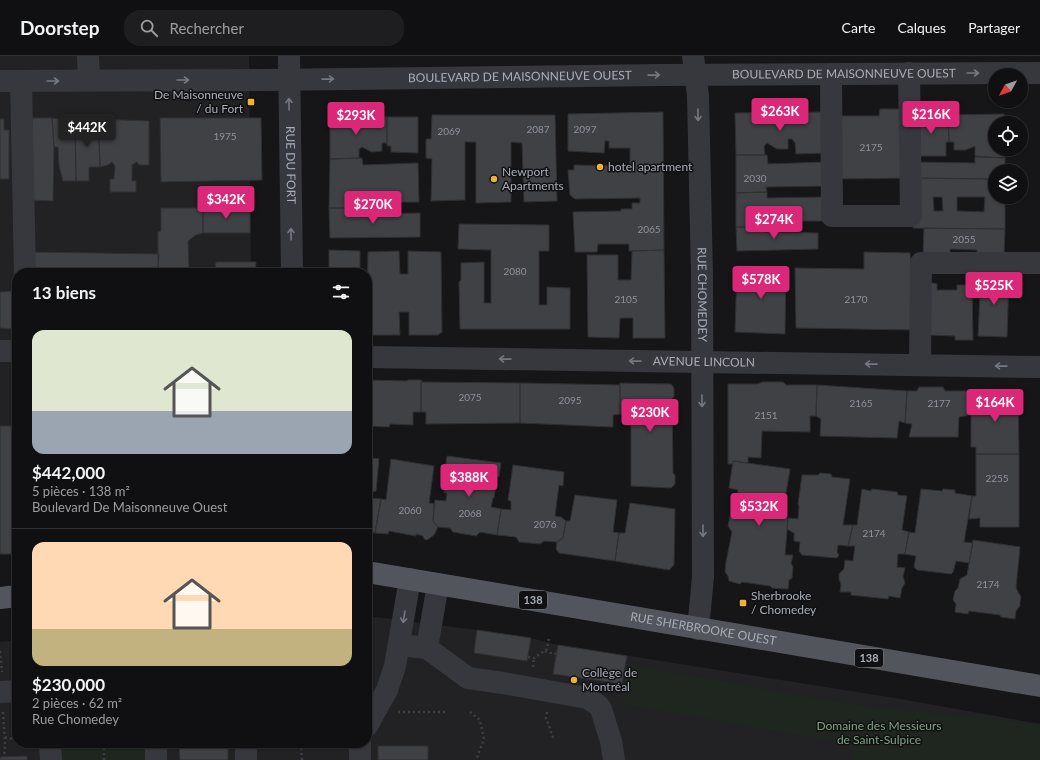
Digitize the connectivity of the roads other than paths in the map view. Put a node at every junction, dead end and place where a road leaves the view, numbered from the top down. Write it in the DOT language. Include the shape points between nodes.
graph roads {
  1 [pos="88,56"];
  2 [pos="289,56"];
  3 [pos="806,65"];
  4 [pos="695,66"];
  5 [pos="1040,73"];
  6 [pos="831,74"];
  7 [pos="909,74"];
  8 [pos="89,80"];
  9 [pos="289,80"];
  10 [pos="10,81"];
  11 [pos="1040,263"];
  12 [pos="24,268"];
  13 [pos="292,268"];
  14 [pos="0,351"];
  15 [pos="12,351"];
  16 [pos="372,357"];
  17 [pos="702,362"];
  18 [pos="920,365"];
  19 [pos="1040,367"];
  20 [pos="372,573"];
  21 [pos="410,579"];
  22 [pos="438,584"];
  23 [pos="12,597"];
  24 [pos="0,598"];
  25 [pos="698,629"];
  26 [pos="400,645"];
  27 [pos="427,648"];
  28 [pos="1040,686"];
  29 [pos="372,717"];
  30 [pos="50,748"];
  31 [pos="156,748"];
  32 [pos="246,748"];
  33 [pos="360,748"];
  34 [pos="51,760"];
  35 [pos="156,760"];
  36 [pos="246,760"];
  37 [pos="360,760"];
  38 [pos="614,760"];
  1 -- 8 [label="street"];
  2 -- 9 [label="street, RUE DU FORT"];
  3 -- 4 [label="street, BOULEVARD DE MAISONNEUVE OUEST"];
  3 -- 6 [label="street, BOULEVARD DE MAISONNEUVE OUEST"];
  9 -- 4 [label="street, BOULEVARD DE MAISONNEUVE OUEST, one-way"];
  4 -- 17 [label="street, RUE CHOMEDEY, one-way" via="698,96"];
  7 -- 5 [label="street, BOULEVARD DE MAISONNEUVE OUEST, one-way"];
  6 -- 7 [label="street, BOULEVARD DE MAISONNEUVE OUEST"];
  6 -- 7 [label="street" via="832,216 911,216"];
  8 -- 9 [label="street, BOULEVARD DE MAISONNEUVE OUEST, one-way"];
  10 -- 8 [label="street, BOULEVARD DE MAISONNEUVE OUEST, one-way"];
  13 -- 9 [label="street, RUE DU FORT, one-way"];
  10 -- 12 [label="street"];
  11 -- 18 [label="street" via="921,263"];
  14 -- 15 [label="street"];
  17 -- 16 [label="street, AVENUE LINCOLN, one-way"];
  18 -- 17 [label="street, AVENUE LINCOLN, one-way"];
  17 -- 25 [label="street, RUE CHOMEDEY, one-way" via="703,577"];
  19 -- 18 [label="street, AVENUE LINCOLN, one-way"];
  20 -- 21 [label="main road, RUE SHERBROOKE OUEST / 138"];
  21 -- 22 [label="main road, RUE SHERBROOKE OUEST / 138"];
  21 -- 26 [label="street, one-way"];
  22 -- 25 [label="main road, RUE SHERBROOKE OUEST / 138"];
  22 -- 27 [label="street"];
  23 -- 24 [label="main road"];
  25 -- 28 [label="main road, RUE SHERBROOKE OUEST / 138"];
  26 -- 27 [label="street"];
  26 -- 29 [label="street" via="387,690"];
  27 -- 38 [label="street" via="468,678 578,696 593,701 601,709"];
  30 -- 34 [label="street"];
  31 -- 35 [label="street"];
  32 -- 36 [label="street"];
  33 -- 37 [label="street"];
}
